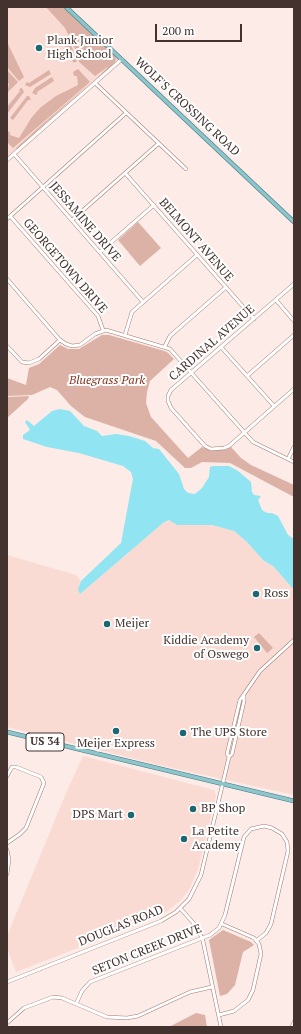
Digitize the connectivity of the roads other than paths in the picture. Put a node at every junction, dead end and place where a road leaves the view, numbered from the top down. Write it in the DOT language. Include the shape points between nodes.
graph roads {
  1 [pos="66,7"];
  2 [pos="122,59"];
  3 [pos="95,83"];
  4 [pos="126,113"];
  5 [pos="158,144"];
  6 [pos="14,154"];
  7 [pos="7,160"];
  8 [pos="186,169"];
  9 [pos="125,173"];
  10 [pos="43,187"];
  11 [pos="154,205"];
  12 [pos="8,218"];
  13 [pos="72,220"];
  14 [pos="294,222"];
  15 [pos="100,252"];
  16 [pos="197,255"];
  17 [pos="7,279"];
  18 [pos="294,284"];
  19 [pos="225,288"];
  20 [pos="276,300"];
  21 [pos="143,302"];
  22 [pos="254,319"];
  23 [pos="294,321"];
  24 [pos="103,330"];
  25 [pos="125,335"];
  26 [pos="294,335"];
  27 [pos="60,340"];
  28 [pos="7,346"];
  29 [pos="165,346"];
  30 [pos="221,346"];
  31 [pos="191,372"];
  32 [pos="247,376"];
  33 [pos="294,389"];
  34 [pos="274,406"];
  35 [pos="244,432"];
  36 [pos="294,447"];
  37 [pos="288,459"];
  38 [pos="294,462"];
  39 [pos="294,640"];
  40 [pos="7,732"];
  41 [pos="7,776"];
  42 [pos="223,784"];
  43 [pos="294,801"];
  44 [pos="7,843"];
  45 [pos="7,850"];
  46 [pos="7,874"];
  47 [pos="180,908"];
  48 [pos="222,924"];
  49 [pos="202,938"];
  50 [pos="256,941"];
  51 [pos="7,982"];
  52 [pos="212,987"];
  53 [pos="76,1004"];
  54 [pos="219,1015"];
  55 [pos="294,1022"];
  56 [pos="7,1023"];
  57 [pos="221,1027"];
  58 [pos="292,1027"];
  1 -- 2 [label="main road, WOLF'S CROSSING ROAD"];
  2 -- 3 [label="street"];
  2 -- 14 [label="main road, WOLF'S CROSSING ROAD"];
  3 -- 4 [label="street"];
  3 -- 6 [label="street"];
  4 -- 5 [label="street"];
  4 -- 10 [label="street"];
  5 -- 8 [label="street"];
  5 -- 9 [label="street"];
  6 -- 7 [label="street"];
  6 -- 10 [label="street, JESSAMINE DRIVE"];
  9 -- 11 [label="street, BELMONT AVENUE"];
  9 -- 13 [label="street"];
  10 -- 12 [label="street"];
  10 -- 13 [label="street, JESSAMINE DRIVE"];
  11 -- 15 [label="street"];
  11 -- 16 [label="street, BELMONT AVENUE"];
  12 -- 24 [label="street, GEORGETOWN DRIVE" via="98,316"];
  13 -- 15 [label="street, JESSAMINE DRIVE"];
  15 -- 21 [label="street, JESSAMINE DRIVE"];
  16 -- 19 [label="street, BELMONT AVENUE"];
  16 -- 21 [label="street"];
  17 -- 27 [label="street"];
  18 -- 20 [label="street, CARDINAL AVENUE"];
  19 -- 22 [label="street, BELMONT AVENUE"];
  19 -- 29 [label="street" via="170,336"];
  20 -- 22 [label="street, CARDINAL AVENUE"];
  20 -- 23 [label="street"];
  21 -- 25 [label="street" via="131,314"];
  22 -- 30 [label="street, CARDINAL AVENUE"];
  24 -- 25 [label="street"];
  24 -- 27 [label="street" via="80,345 69,345"];
  25 -- 29 [label="street"];
  26 -- 32 [label="street"];
  27 -- 28 [label="street" via="29,364 22,362"];
  29 -- 31 [label="street" via="174,352"];
  30 -- 31 [label="street, CARDINAL AVENUE"];
  30 -- 32 [label="street"];
  31 -- 35 [label="street"];
  31 -- 35 [label="street, CARDINAL AVENUE" via="169,392 168,401 171,408 201,442 211,449 224,448"];
  32 -- 34 [label="street"];
  33 -- 34 [label="street, CARDINAL AVENUE"];
  34 -- 35 [label="street, CARDINAL AVENUE"];
  35 -- 37 [label="street" via="259,446"];
  36 -- 37 [label="street"];
  37 -- 38 [label="street"];
  39 -- 42 [label="street, DOUGLAS ROAD" via="260,671 244,696"];
  40 -- 42 [label="main road, US 34"];
  41 -- 44 [label="street" via="12,767 16,767 41,777 44,783 26,828"];
  42 -- 43 [label="main road, US 34"];
  42 -- 47 [label="street, DOUGLAS ROAD" via="202,874 191,895"];
  45 -- 46 [label="street"];
  47 -- 49 [label="street" via="191,919"];
  47 -- 51 [label="street, DOUGLAS ROAD" via="156,923"];
  48 -- 49 [label="street, SETON CREEK DRIVE"];
  48 -- 50 [label="street" via="251,936"];
  48 -- 50 [label="street" via="244,837 251,829 259,827 279,831 288,851 270,924"];
  49 -- 52 [label="street"];
  49 -- 53 [label="street, SETON CREEK DRIVE" via="90,982"];
  50 -- 54 [label="street" via="261,950 251,995 241,1007"];
  52 -- 53 [label="street" via="190,992 138,1016 127,1018 107,1017"];
  52 -- 54 [label="street"];
  53 -- 56 [label="street" via="62,998 50,998 24,1008"];
  54 -- 57 [label="street"];
  55 -- 58 [label="street"];
}
